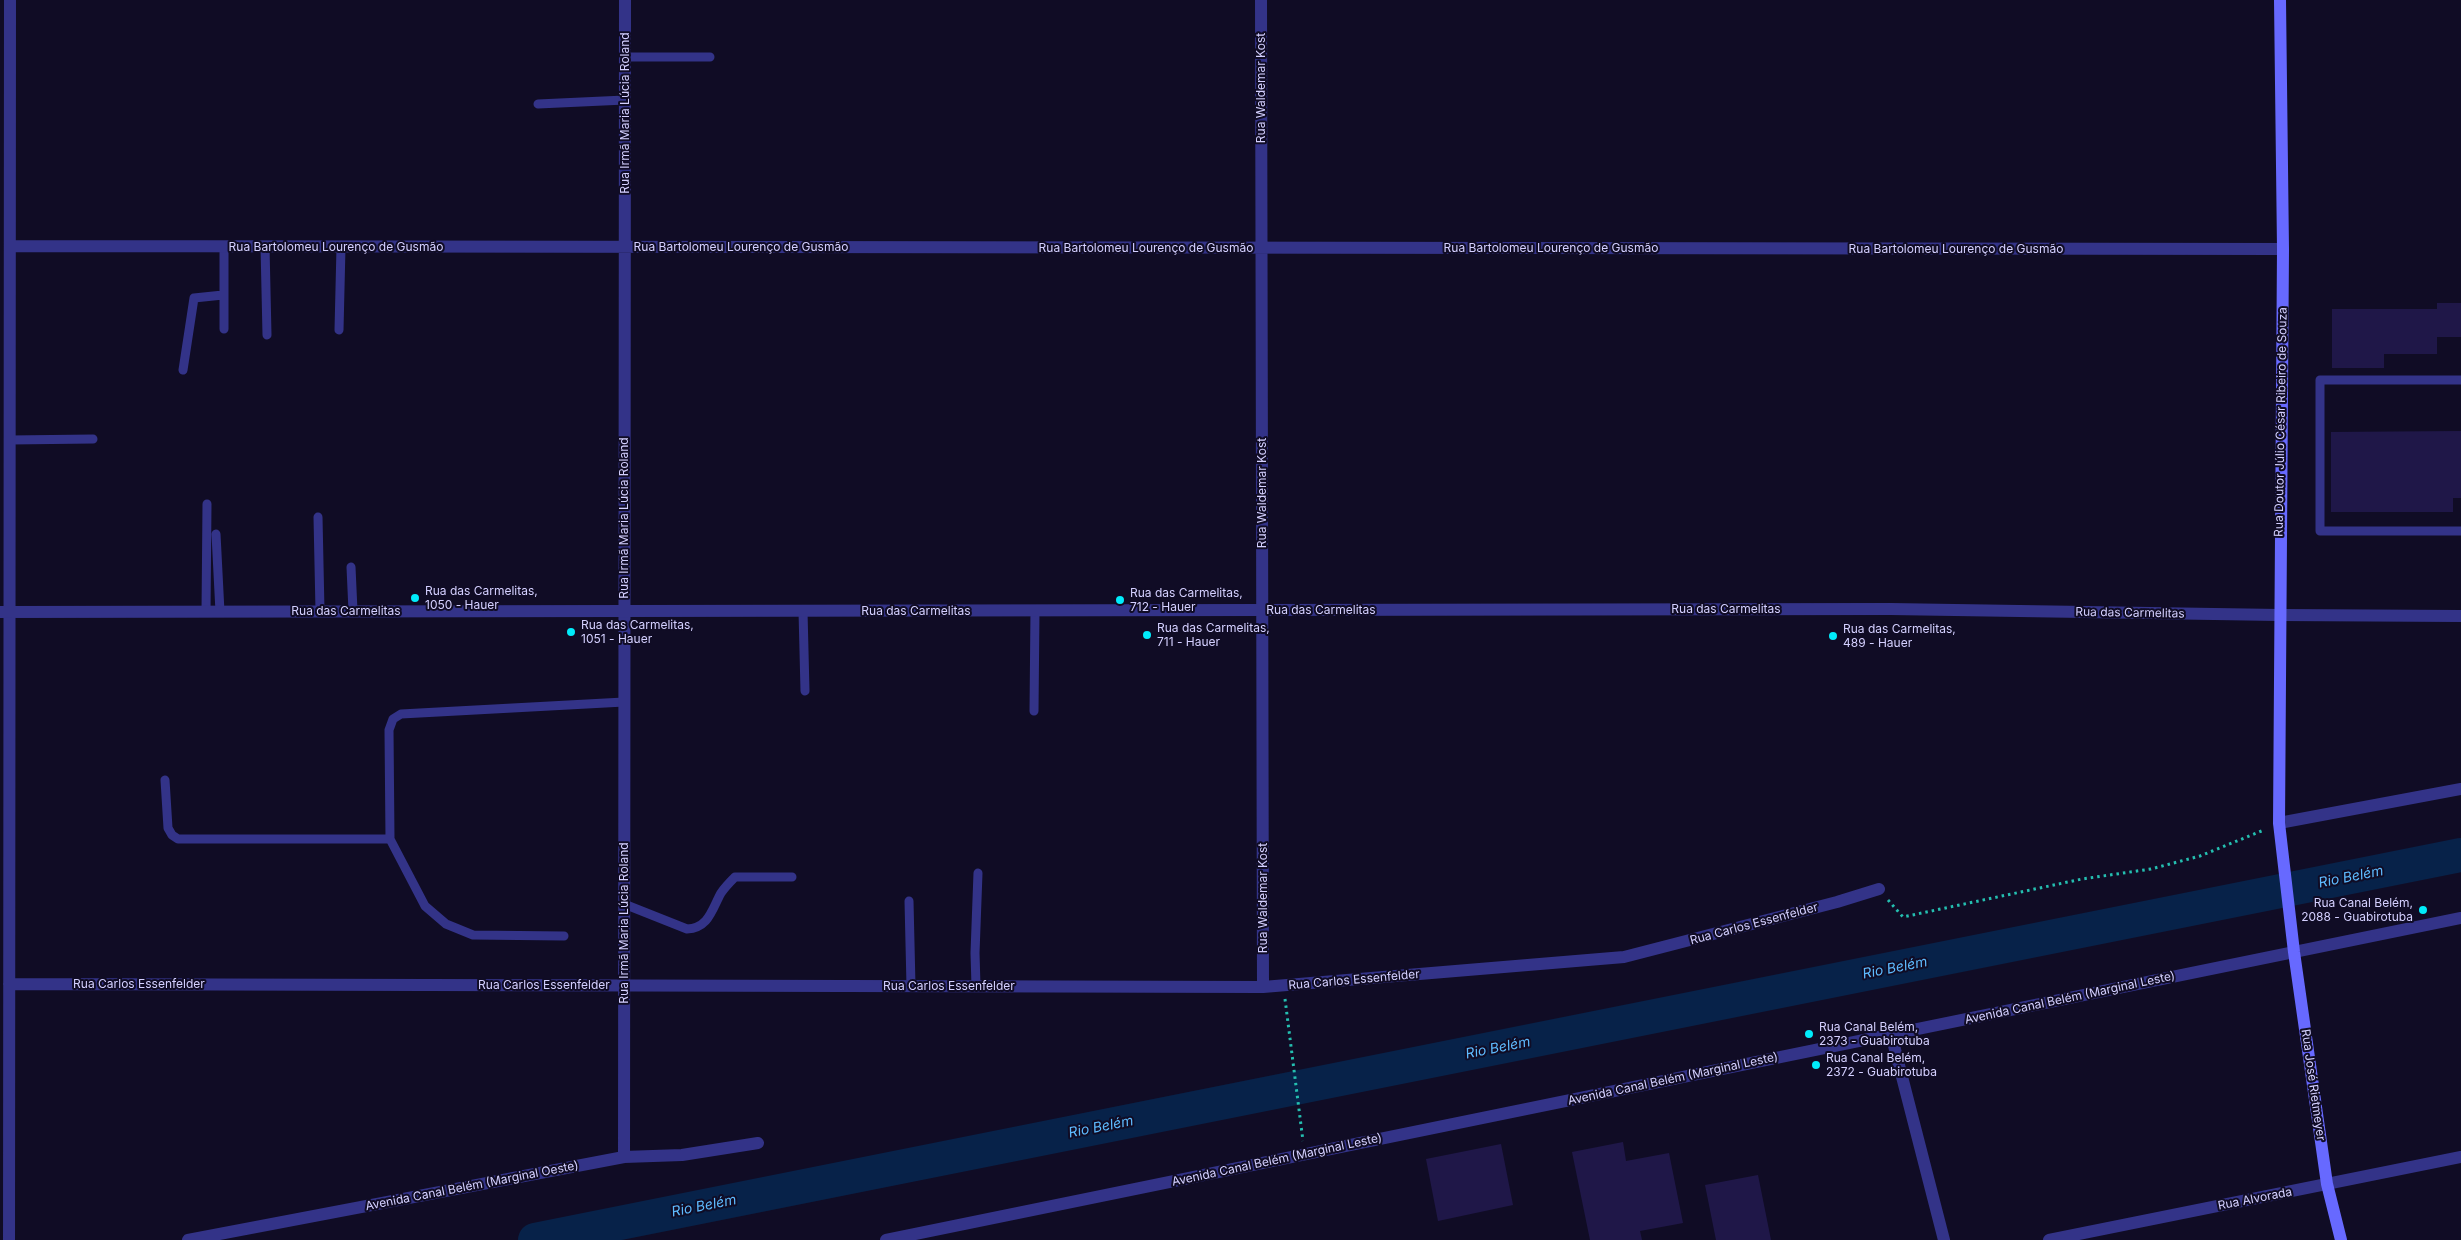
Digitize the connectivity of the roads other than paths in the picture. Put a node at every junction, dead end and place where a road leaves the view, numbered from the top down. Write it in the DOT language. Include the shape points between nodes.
graph roads {
  1 [pos="10,0"];
  2 [pos="625,0"];
  3 [pos="1261,0"];
  4 [pos="2280,0"];
  5 [pos="625,57"];
  6 [pos="710,57"];
  7 [pos="625,100"];
  8 [pos="538,104"];
  9 [pos="10,246"];
  10 [pos="224,246"];
  11 [pos="265,246"];
  12 [pos="341,246"];
  13 [pos="624,247"];
  14 [pos="1261,248"];
  15 [pos="2283,249"];
  16 [pos="223,295"];
  17 [pos="224,329"];
  18 [pos="339,330"];
  19 [pos="267,335"];
  20 [pos="183,370"];
  21 [pos="2461,380"];
  22 [pos="93,438"];
  23 [pos="10,440"];
  24 [pos="207,504"];
  25 [pos="318,517"];
  26 [pos="2461,531"];
  27 [pos="216,534"];
  28 [pos="351,567"];
  29 [pos="1035,610"];
  30 [pos="1262,610"];
  31 [pos="353,611"];
  32 [pos="624,611"];
  33 [pos="803,611"];
  34 [pos="5,612"];
  35 [pos="206,612"];
  36 [pos="220,612"];
  37 [pos="320,612"];
  38 [pos="2279,615"];
  39 [pos="2461,616"];
  40 [pos="804,691"];
  41 [pos="624,702"];
  42 [pos="1034,711"];
  43 [pos="165,780"];
  44 [pos="2461,789"];
  45 [pos="2279,823"];
  46 [pos="390,839"];
  47 [pos="978,873"];
  48 [pos="792,877"];
  49 [pos="1879,890"];
  50 [pos="909,901"];
  51 [pos="624,904"];
  52 [pos="2461,918"];
  53 [pos="2292,929"];
  54 [pos="564,936"];
  55 [pos="2294,952"];
  56 [pos="9,984"];
  57 [pos="624,985"];
  58 [pos="911,986"];
  59 [pos="976,986"];
  60 [pos="1263,987"];
  61 [pos="1891,1034"];
  62 [pos="758,1143"];
  63 [pos="624,1157"];
  64 [pos="2461,1157"];
  65 [pos="2327,1184"];
  66 [pos="9,1240"];
  67 [pos="188,1240"];
  68 [pos="886,1240"];
  69 [pos="1944,1240"];
  70 [pos="2049,1240"];
  71 [pos="2341,1240"];
  1 -- 9 [label="street"];
  2 -- 5 [label="street, Rua Irmã Maria Lúcia Roland"];
  3 -- 14 [label="street, Rua Waldemar Kost"];
  4 -- 15 [label="main road, Rua Doutor Júlio César Ribeiro de Souza"];
  5 -- 6 [label="lane"];
  5 -- 7 [label="street, Rua Irmã Maria Lúcia Roland"];
  7 -- 8 [label="lane"];
  7 -- 13 [label="street, Rua Irmã Maria Lúcia Roland"];
  9 -- 10 [label="street, Rua Bartolomeu Lourenço de Gusmão"];
  9 -- 23 [label="street"];
  10 -- 11 [label="street, Rua Bartolomeu Lourenço de Gusmão"];
  10 -- 16 [label="lane"];
  11 -- 12 [label="street, Rua Bartolomeu Lourenço de Gusmão"];
  11 -- 19 [label="lane"];
  12 -- 13 [label="street, Rua Bartolomeu Lourenço de Gusmão"];
  12 -- 18 [label="lane"];
  13 -- 14 [label="street, Rua Bartolomeu Lourenço de Gusmão"];
  13 -- 32 [label="street, Rua Irmã Maria Lúcia Roland"];
  14 -- 15 [label="street, Rua Bartolomeu Lourenço de Gusmão"];
  14 -- 30 [label="street, Rua Waldemar Kost"];
  15 -- 38 [label="main road, Rua Doutor Júlio César Ribeiro de Souza"];
  16 -- 17 [label="lane"];
  16 -- 20 [label="lane" via="194,298"];
  21 -- 26 [label="lane" via="2320,380 2320,531"];
  22 -- 23 [label="lane"];
  23 -- 34 [label="street"];
  24 -- 35 [label="lane"];
  25 -- 37 [label="lane"];
  27 -- 36 [label="lane"];
  28 -- 31 [label="lane"];
  29 -- 30 [label="street, Rua das Carmelitas"];
  29 -- 33 [label="street, Rua das Carmelitas"];
  29 -- 42 [label="lane"];
  30 -- 38 [label="street, Rua das Carmelitas" via="1890,609"];
  30 -- 60 [label="street, Rua Waldemar Kost"];
  31 -- 32 [label="street, Rua das Carmelitas"];
  31 -- 37 [label="street, Rua das Carmelitas"];
  32 -- 33 [label="street, Rua das Carmelitas"];
  32 -- 41 [label="street, Rua Irmã Maria Lúcia Roland"];
  33 -- 40 [label="lane"];
  34 -- 35 [label="street, Rua das Carmelitas"];
  34 -- 56 [label="street"];
  35 -- 36 [label="street, Rua das Carmelitas"];
  36 -- 37 [label="street, Rua das Carmelitas"];
  38 -- 39 [label="street, Rua das Carmelitas"];
  38 -- 45 [label="main road, Rua Doutor Júlio César Ribeiro de Souza"];
  41 -- 46 [label="lane" via="401,714 393,719 389,730"];
  41 -- 51 [label="street, Rua Irmã Maria Lúcia Roland"];
  43 -- 46 [label="lane" via="168,828 178,839"];
  44 -- 45 [label="street"];
  45 -- 53 [label="main road, Rua Doutor Júlio César Ribeiro de Souza"];
  46 -- 54 [label="lane" via="425,906 446,924 473,934"];
  47 -- 59 [label="lane"];
  48 -- 51 [label="lane" via="734,877 703,925 693,929"];
  49 -- 60 [label="street, Rua Carlos Essenfelder" via="1624,957"];
  50 -- 58 [label="lane"];
  51 -- 57 [label="street, Rua Irmã Maria Lúcia Roland"];
  52 -- 55 [label="street, Avenida Canal Belém (Marginal Leste)"];
  53 -- 55 [label="main road, Rua José Rietmeyer"];
  55 -- 61 [label="street, Avenida Canal Belém (Marginal Leste)"];
  55 -- 65 [label="main road, Rua José Rietmeyer"];
  56 -- 57 [label="street, Rua Carlos Essenfelder"];
  56 -- 66 [label="street"];
  57 -- 58 [label="street, Rua Carlos Essenfelder"];
  57 -- 63 [label="street, Rua Irmã Maria Lúcia Roland"];
  58 -- 59 [label="street, Rua Carlos Essenfelder"];
  59 -- 60 [label="street, Rua Carlos Essenfelder"];
  61 -- 68 [label="street, Avenida Canal Belém (Marginal Leste)"];
  61 -- 69 [label="street"];
  62 -- 63 [label="street, Avenida Canal Belém (Marginal Oeste)" via="682,1156"];
  63 -- 67 [label="street, Avenida Canal Belém (Marginal Oeste)"];
  64 -- 65 [label="street, Rua Alvorada"];
  65 -- 70 [label="street, Rua Alvorada"];
  65 -- 71 [label="main road, Rua José Rietmeyer"];
}
